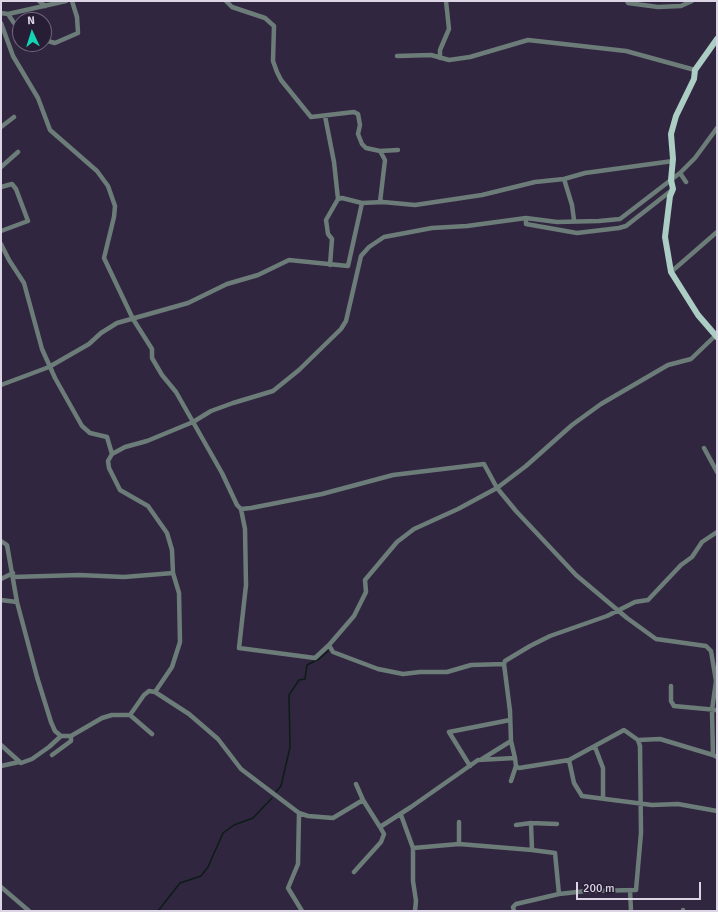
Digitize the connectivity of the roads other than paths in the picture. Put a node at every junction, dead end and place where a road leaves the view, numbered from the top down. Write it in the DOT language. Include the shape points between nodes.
graph roads {
  1 [pos="39,1"];
  2 [pos="66,1"];
  3 [pos="72,1"];
  4 [pos="226,1"];
  5 [pos="446,1"];
  6 [pos="627,1"];
  7 [pos="692,1"];
  8 [pos="45,6"];
  9 [pos="1,13"];
  10 [pos="8,14"];
  11 [pos="12,20"];
  12 [pos="1,23"];
  13 [pos="717,39"];
  14 [pos="52,42"];
  15 [pos="397,56"];
  16 [pos="440,58"];
  17 [pos="695,70"];
  18 [pos="325,116"];
  19 [pos="14,117"];
  20 [pos="1,127"];
  21 [pos="717,128"];
  22 [pos="398,150"];
  23 [pos="380,151"];
  24 [pos="18,152"];
  25 [pos="672,161"];
  26 [pos="1,167"];
  27 [pos="680,174"];
  28 [pos="564,179"];
  29 [pos="671,181"];
  30 [pos="686,182"];
  31 [pos="1,187"];
  32 [pos="673,189"];
  33 [pos="338,199"];
  34 [pos="362,202"];
  35 [pos="380,202"];
  36 [pos="526,218"];
  37 [pos="574,220"];
  38 [pos="1,230"];
  39 [pos="717,232"];
  40 [pos="1,244"];
  41 [pos="330,265"];
  42 [pos="348,266"];
  43 [pos="358,266"];
  44 [pos="671,272"];
  45 [pos="133,319"];
  46 [pos="716,336"];
  47 [pos="49,367"];
  48 [pos="1,385"];
  49 [pos="193,422"];
  50 [pos="704,448"];
  51 [pos="112,454"];
  52 [pos="717,472"];
  53 [pos="498,488"];
  54 [pos="241,509"];
  55 [pos="717,532"];
  56 [pos="1,541"];
  57 [pos="173,573"];
  58 [pos="13,575"];
  59 [pos="1,579"];
  60 [pos="1,600"];
  61 [pos="17,602"];
  62 [pos="618,610"];
  63 [pos="329,645"];
  64 [pos="504,664"];
  65 [pos="671,686"];
  66 [pos="155,692"];
  67 [pos="715,710"];
  68 [pos="130,715"];
  69 [pos="510,720"];
  70 [pos="152,734"];
  71 [pos="61,736"];
  72 [pos="71,736"];
  73 [pos="638,740"];
  74 [pos="511,741"];
  75 [pos="1,745"];
  76 [pos="595,747"];
  77 [pos="52,755"];
  78 [pos="715,756"];
  79 [pos="515,758"];
  80 [pos="482,759"];
  81 [pos="569,760"];
  82 [pos="19,762"];
  83 [pos="1,766"];
  84 [pos="470,766"];
  85 [pos="516,766"];
  86 [pos="511,781"];
  87 [pos="356,784"];
  88 [pos="603,797"];
  89 [pos="362,800"];
  90 [pos="640,804"];
  91 [pos="717,811"];
  92 [pos="299,813"];
  93 [pos="401,815"];
  94 [pos="459,822"];
  95 [pos="531,823"];
  96 [pos="557,824"];
  97 [pos="516,826"];
  98 [pos="380,827"];
  99 [pos="459,844"];
  100 [pos="413,848"];
  101 [pos="532,850"];
  102 [pos="354,872"];
  103 [pos="1,887"];
  104 [pos="630,890"];
  105 [pos="559,894"];
  106 [pos="512,910"];
  107 [pos="29,911"];
  108 [pos="302,911"];
  109 [pos="415,911"];
  110 [pos="630,911"];
  1 -- 8 [label="street"];
  2 -- 8 [label="street"];
  3 -- 14 [label="street" via="78,33"];
  4 -- 18 [label="street" via="232,7 265,18 274,26 273,61 281,80 311,117"];
  5 -- 16 [label="street" via="449,30 440,50"];
  6 -- 7 [label="street" via="658,7 681,6"];
  8 -- 10 [label="street"];
  9 -- 10 [label="street"];
  10 -- 11 [label="street"];
  12 -- 45 [label="street" via="13,56 38,98 50,130 97,171 108,186 115,206 104,258"];
  13 -- 17 [label="main road"];
  15 -- 16 [label="street" via="431,55"];
  16 -- 17 [label="street" via="449,60 470,57 528,40 626,51"];
  17 -- 25 [label="main road" via="694,79 676,116 671,134"];
  18 -- 23 [label="street" via="356,113 360,125 358,134 362,144 366,148"];
  18 -- 33 [label="street"];
  19 -- 20 [label="street"];
  21 -- 27 [label="street"];
  22 -- 23 [label="street"];
  23 -- 35 [label="street" via="385,160"];
  24 -- 26 [label="street"];
  25 -- 28 [label="street" via="585,173"];
  25 -- 29 [label="main road"];
  27 -- 29 [label="street"];
  27 -- 30 [label="street"];
  28 -- 35 [label="street" via="535,182 482,195 415,205"];
  28 -- 37 [label="street"];
  29 -- 32 [label="main road"];
  29 -- 37 [label="street" via="620,219"];
  31 -- 38 [label="street" via="12,184 16,189 28,221"];
  32 -- 36 [label="street" via="621,228 577,233 526,224"];
  32 -- 44 [label="main road" via="665,237"];
  33 -- 34 [label="street"];
  33 -- 41 [label="street" via="326,220 328,234 332,238"];
  34 -- 35 [label="street"];
  34 -- 42 [label="street"];
  36 -- 37 [label="street" via="557,222"];
  36 -- 43 [label="street" via="432,228 384,237 360,256"];
  39 -- 44 [label="street"];
  40 -- 47 [label="street" via="24,283"];
  41 -- 42 [label="street"];
  41 -- 45 [label="street" via="289,260 258,275 226,284 188,303"];
  42 -- 43 [label="street"];
  43 -- 49 [label="street" via="346,321 336,337 273,391 211,411"];
  44 -- 46 [label="main road" via="698,315"];
  45 -- 47 [label="street" via="109,328 89,344"];
  45 -- 49 [label="street" via="152,349 152,356 162,375 176,392"];
  46 -- 53 [label="street" via="691,359 668,365 601,404 572,425"];
  47 -- 48 [label="street"];
  47 -- 51 [label="street" via="82,426 90,433 106,437"];
  49 -- 51 [label="street"];
  49 -- 54 [label="street"];
  50 -- 52 [label="street"];
  51 -- 57 [label="street" via="108,461 120,490 148,506 167,533 172,550"];
  53 -- 54 [label="street" via="484,464 476,464 393,475 322,494"];
  53 -- 62 [label="street" via="576,575"];
  53 -- 63 [label="street" via="414,529 397,542 365,580 366,592 354,616"];
  54 -- 63 [label="street" via="245,529 246,585 239,648 315,658"];
  55 -- 62 [label="street" via="702,542 692,557 648,600 635,602"];
  56 -- 58 [label="street" via="7,545"];
  57 -- 58 [label="street" via="124,577"];
  57 -- 66 [label="street" via="179,593 180,642 172,667"];
  58 -- 59 [label="street"];
  58 -- 61 [label="street"];
  60 -- 61 [label="street"];
  61 -- 71 [label="street" via="45,704 55,731"];
  62 -- 64 [label="street" via="530,646"];
  62 -- 67 [label="street" via="656,639 706,646 711,651 716,681"];
  63 -- 64 [label="street" via="333,652 378,669 403,674 447,672 471,665"];
  64 -- 69 [label="street"];
  65 -- 67 [label="street" via="671,701 674,706"];
  66 -- 68 [label="street" via="149,691 144,694"];
  66 -- 92 [label="street" via="189,714 218,739 241,769"];
  67 -- 78 [label="street"];
  68 -- 70 [label="street"];
  68 -- 72 [label="street" via="102,718"];
  69 -- 74 [label="street"];
  69 -- 84 [label="street" via="450,732"];
  71 -- 72 [label="street"];
  71 -- 82 [label="street" via="32,759"];
  72 -- 77 [label="street" via="71,742"];
  73 -- 76 [label="street" via="624,730"];
  73 -- 78 [label="street" via="660,739"];
  73 -- 90 [label="street"];
  74 -- 79 [label="street"];
  74 -- 80 [label="street"];
  75 -- 82 [label="street"];
  76 -- 81 [label="street"];
  76 -- 88 [label="street" via="603,768"];
  79 -- 80 [label="street"];
  79 -- 85 [label="street"];
  80 -- 84 [label="street"];
  81 -- 85 [label="street" via="519,768"];
  81 -- 88 [label="street" via="579,793 588,797"];
  82 -- 83 [label="street"];
  84 -- 93 [label="street"];
  85 -- 86 [label="street"];
  87 -- 89 [label="street"];
  88 -- 90 [label="street"];
  89 -- 92 [label="street" via="333,818"];
  89 -- 98 [label="street"];
  90 -- 91 [label="street" via="678,804"];
  90 -- 104 [label="street" via="641,833 636,890"];
  92 -- 108 [label="street" via="298,864 288,888"];
  93 -- 98 [label="street"];
  93 -- 100 [label="street"];
  94 -- 99 [label="street"];
  95 -- 96 [label="street"];
  95 -- 97 [label="street"];
  95 -- 101 [label="street"];
  98 -- 102 [label="street" via="384,834 381,842"];
  99 -- 100 [label="street"];
  99 -- 101 [label="street"];
  100 -- 109 [label="street"];
  101 -- 105 [label="street" via="555,853"];
  103 -- 107 [label="street"];
  104 -- 105 [label="street"];
  104 -- 110 [label="street"];
  105 -- 106 [label="street" via="516,904"];
}
